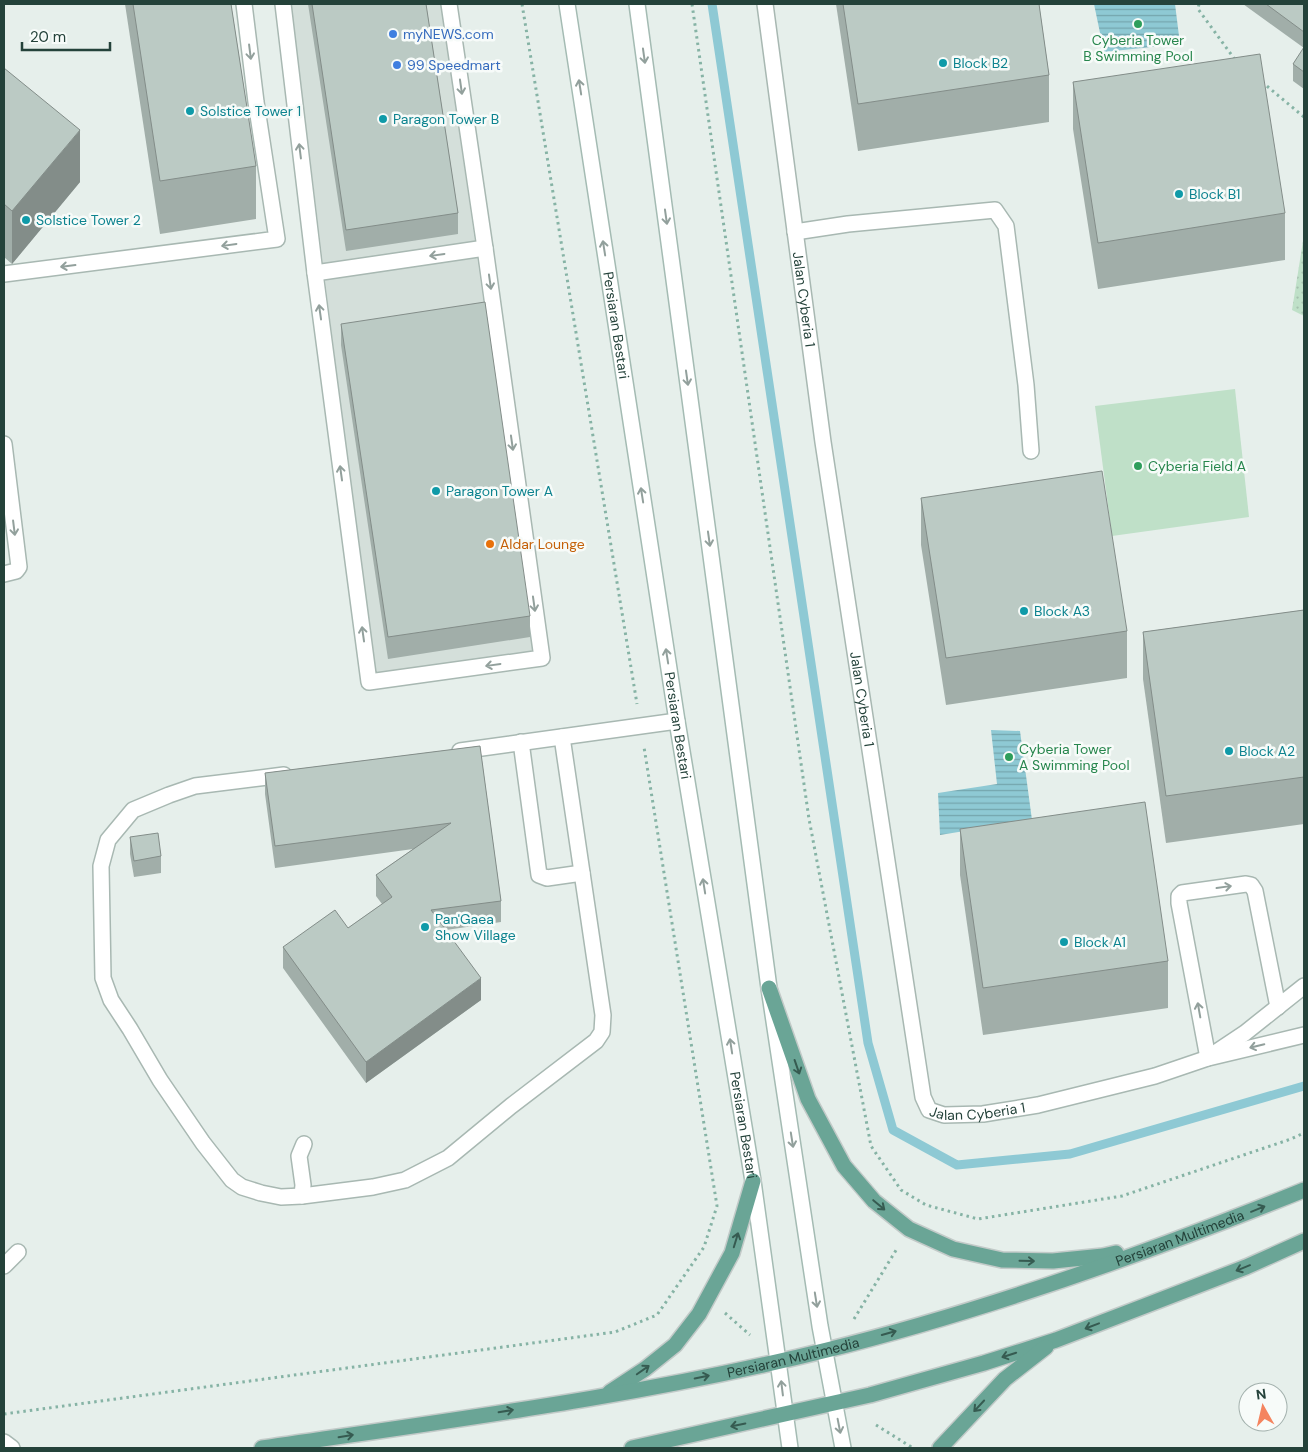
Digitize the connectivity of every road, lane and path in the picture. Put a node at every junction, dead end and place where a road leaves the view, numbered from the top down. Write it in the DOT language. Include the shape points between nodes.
graph roads {
  1 [pos="244,4"];
  2 [pos="283,4"];
  3 [pos="449,4"];
  4 [pos="522,4"];
  5 [pos="567,4"];
  6 [pos="765,4"];
  7 [pos="1199,4"];
  8 [pos="635,5"];
  9 [pos="1239,64"];
  10 [pos="1254,76"];
  11 [pos="1304,117"];
  12 [pos="795,232"];
  13 [pos="485,248"];
  14 [pos="315,273"];
  15 [pos="4,274"];
  16 [pos="4,444"];
  17 [pos="1031,451"];
  18 [pos="4,574"];
  19 [pos="677,721"];
  20 [pos="641,727"];
  21 [pos="562,737"];
  22 [pos="521,742"];
  23 [pos="443,753"];
  24 [pos="299,774"];
  25 [pos="582,873"];
  26 [pos="1304,986"];
  27 [pos="769,988"];
  28 [pos="1278,1006"];
  29 [pos="1304,1036"];
  30 [pos="1208,1058"];
  31 [pos="304,1144"];
  32 [pos="753,1180"];
  33 [pos="1304,1190"];
  34 [pos="302,1196"];
  35 [pos="909,1229"];
  36 [pos="1181,1238"];
  37 [pos="1304,1242"];
  38 [pos="14,1253"];
  39 [pos="4,1266"];
  40 [pos="854,1319"];
  41 [pos="1056,1340"];
  42 [pos="825,1351"];
  43 [pos="779,1361"];
  44 [pos="602,1397"];
  45 [pos="835,1403"];
  46 [pos="4,1414"];
  47 [pos="786,1415"];
  48 [pos="876,1425"];
  49 [pos="4,1442"];
  50 [pos="12,1448"];
  51 [pos="262,1448"];
  52 [pos="632,1448"];
  53 [pos="790,1448"];
  54 [pos="843,1448"];
  55 [pos="914,1448"];
  56 [pos="940,1448"];
  1 -- 15 [label="main road, one-way" via="277,239"];
  14 -- 2 [label="main road, one-way"];
  3 -- 13 [label="main road, one-way"];
  4 -- 20 [label="path"];
  19 -- 5 [label="main road, Persiaran Bestari, one-way"];
  6 -- 12 [label="main road, Jalan Cyberia 1"];
  7 -- 9 [label="path" via="1198,9"];
  8 -- 27 [label="main road, one-way"];
  10 -- 11 [label="path"];
  12 -- 17 [label="main road" via="995,210 1006,226"];
  12 -- 30 [label="main road, Jalan Cyberia 1" via="826,462 923,1097 929,1110 944,1116 983,1114 1038,1105 1155,1076"];
  13 -- 14 [label="main road, one-way"];
  13 -- 14 [label="main road, one-way" via="542,658 369,682"];
  16 -- 18 [label="main road, one-way" via="19,568"];
  19 -- 20 [label="main road"];
  32 -- 19 [label="main road, Persiaran Bestari, one-way"];
  20 -- 21 [label="main road"];
  20 -- 46 [label="path" via="717,1206 704,1247 657,1315 615,1332"];
  21 -- 22 [label="main road"];
  21 -- 25 [label="main road"];
  22 -- 23 [label="main road"];
  22 -- 25 [label="main road" via="539,875 547,878"];
  24 -- 34 [label="main road" via="195,786 133,810 108,840 101,866 103,978 110,1000 160,1080 232,1180 262,1193 281,1197"];
  25 -- 34 [label="main road" via="603,1016 602,1032 596,1041 448,1158 405,1180 373,1188"];
  26 -- 28 [label="main road, Jalan Cyberia 1"];
  27 -- 35 [label="main road, one-way" via="808,1100 844,1166 874,1201"];
  27 -- 42 [label="main road, one-way"];
  28 -- 30 [label="main road, Jalan Cyberia 1"];
  30 -- 28 [label="main road, one-way" via="1179,903 1182,893 1252,885"];
  29 -- 30 [label="main road, Jalan Cyberia 1, one-way"];
  31 -- 34 [label="main road" via="299,1156"];
  32 -- 43 [label="main road, Persiaran Bestari"];
  44 -- 32 [label="main road, one-way" via="675,1345 699,1314 732,1253"];
  36 -- 33 [label="main road, Persiaran Multimedia, one-way"];
  35 -- 36 [label="main road, one-way" via="953,1249 1002,1260 1053,1261 1103,1256"];
  35 -- 40 [label="path"];
  42 -- 36 [label="main road, Persiaran Multimedia, one-way" via="1056,1282"];
  37 -- 41 [label="main road, one-way"];
  38 -- 39 [label="main road"];
  41 -- 45 [label="main road, one-way"];
  41 -- 56 [label="main road, one-way" via="1005,1379"];
  42 -- 43 [label="main road, Persiaran Multimedia"];
  42 -- 45 [label="main road"];
  44 -- 43 [label="main road, Persiaran Multimedia, one-way"];
  47 -- 43 [label="main road, Persiaran Bestari, one-way"];
  51 -- 44 [label="main road, Persiaran Multimedia, one-way"];
  45 -- 47 [label="main road"];
  45 -- 54 [label="main road, one-way"];
  47 -- 52 [label="main road, one-way"];
  47 -- 53 [label="main road, Persiaran Bestari"];
  48 -- 55 [label="path"];
  49 -- 50 [label="main road"];
}
